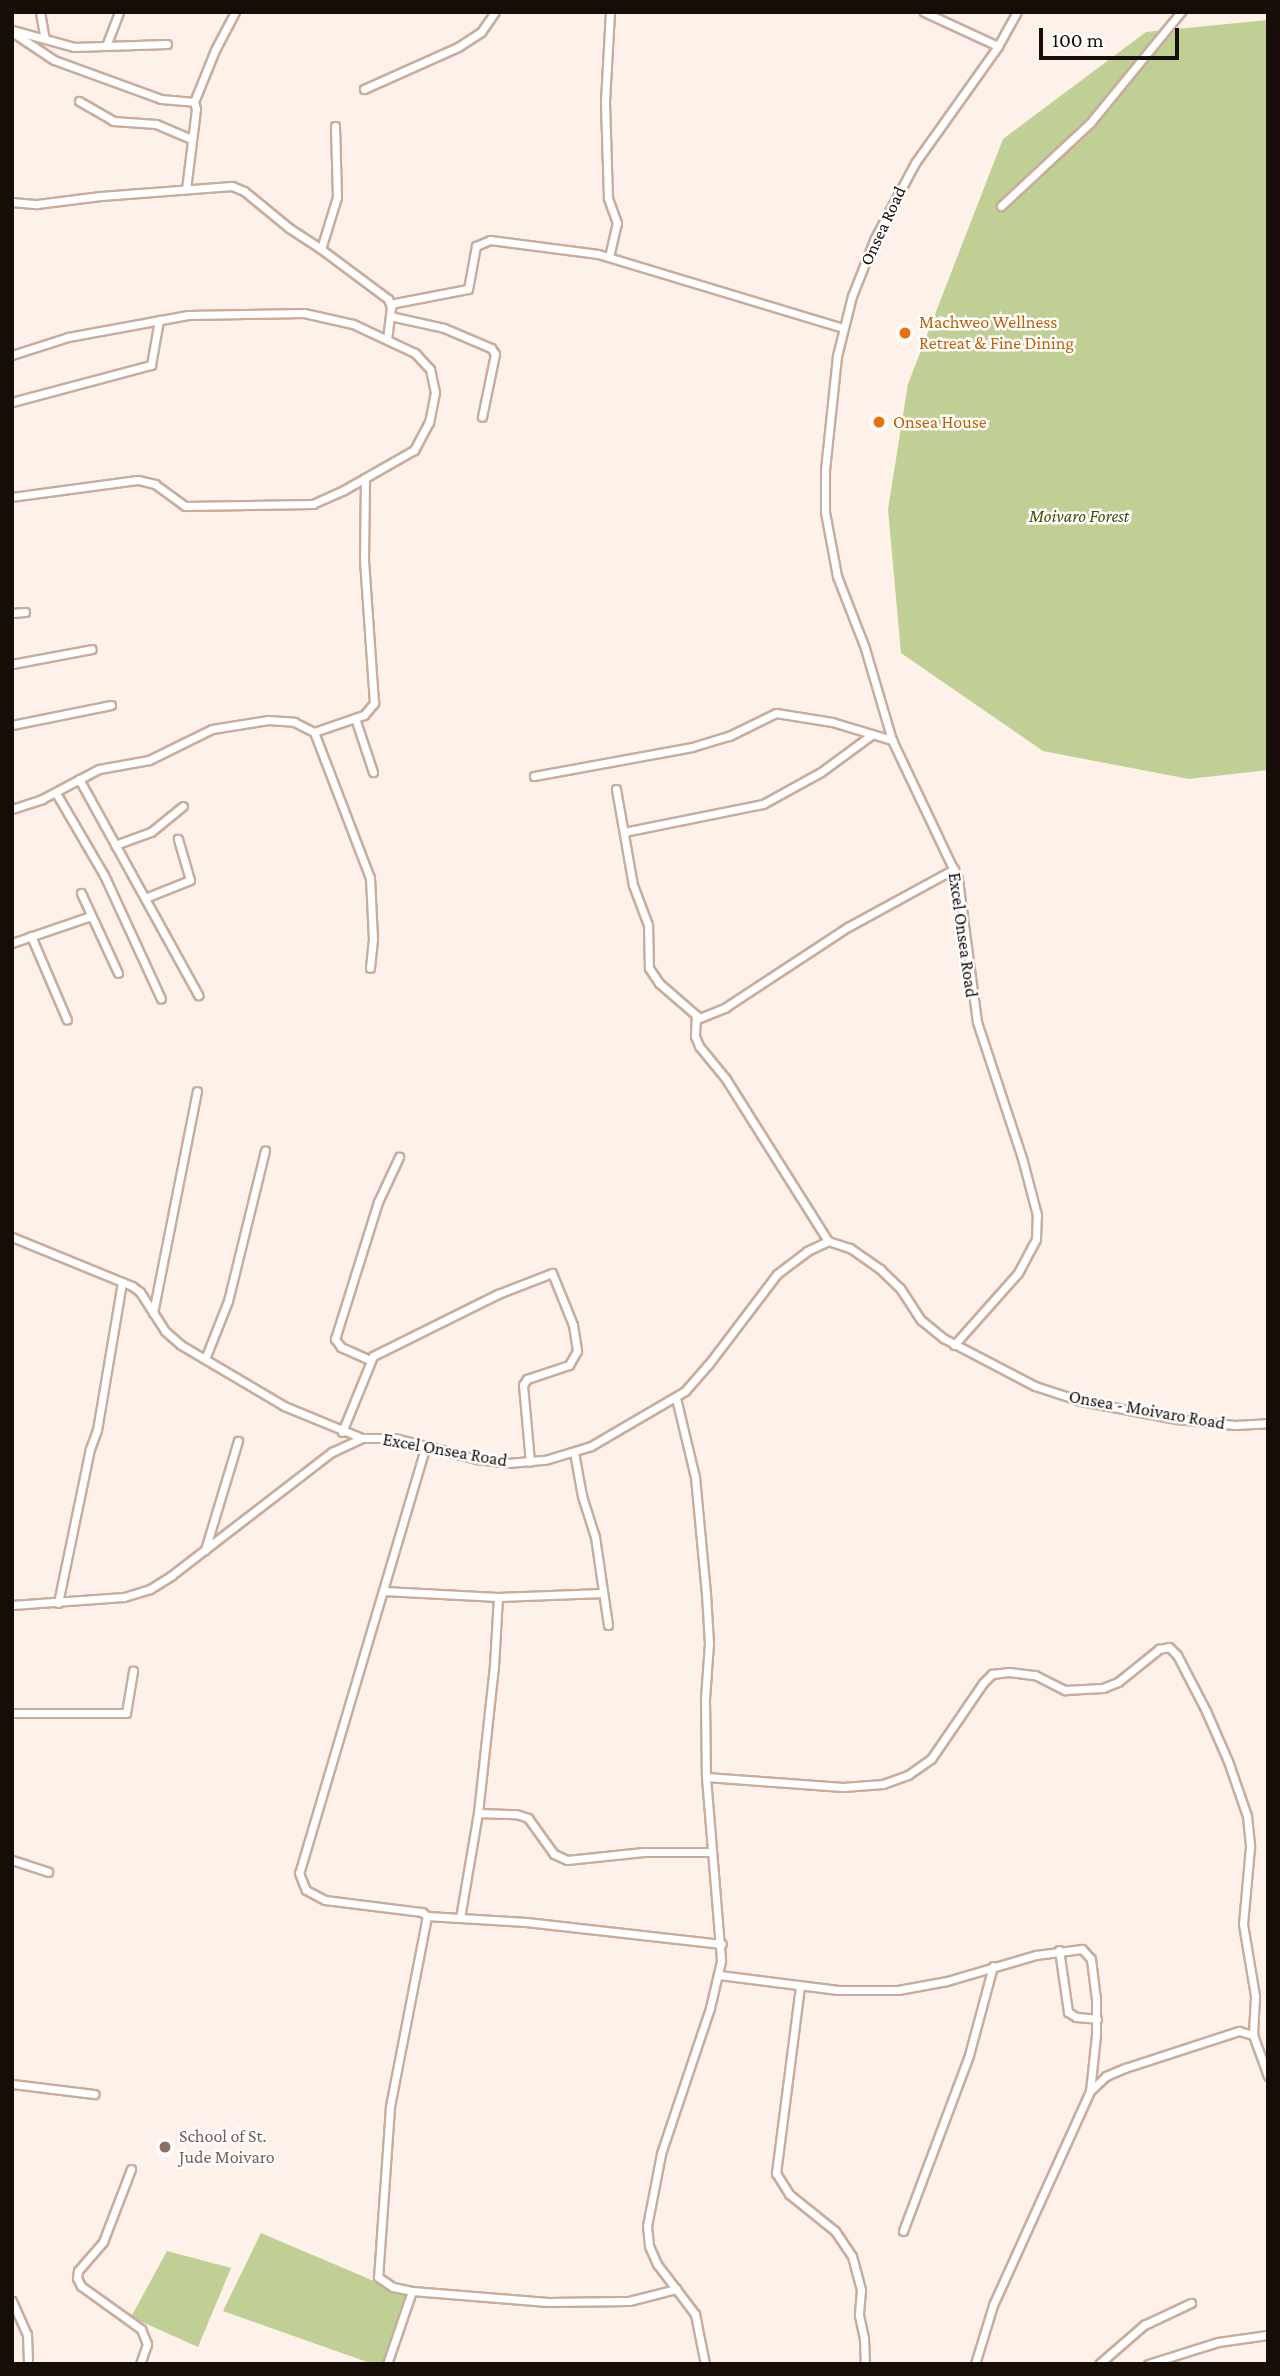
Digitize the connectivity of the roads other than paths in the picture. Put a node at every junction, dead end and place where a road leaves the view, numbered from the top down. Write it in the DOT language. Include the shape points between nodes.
graph roads {
  1 [pos="40,12"];
  2 [pos="119,12"];
  3 [pos="235,12"];
  4 [pos="495,12"];
  5 [pos="610,12"];
  6 [pos="924,12"];
  7 [pos="1017,12"];
  8 [pos="1181,12"];
  9 [pos="12,31"];
  10 [pos="45,39"];
  11 [pos="167,44"];
  12 [pos="106,46"];
  13 [pos="998,46"];
  14 [pos="364,89"];
  15 [pos="79,102"];
  16 [pos="194,102"];
  17 [pos="335,125"];
  18 [pos="192,139"];
  19 [pos="186,188"];
  20 [pos="12,202"];
  21 [pos="1001,206"];
  22 [pos="321,249"];
  23 [pos="609,257"];
  24 [pos="390,304"];
  25 [pos="390,316"];
  26 [pos="159,320"];
  27 [pos="844,328"];
  28 [pos="387,338"];
  29 [pos="12,355"];
  30 [pos="12,402"];
  31 [pos="482,417"];
  32 [pos="825,470"];
  33 [pos="365,478"];
  34 [pos="12,496"];
  35 [pos="25,612"];
  36 [pos="12,613"];
  37 [pos="92,649"];
  38 [pos="12,664"];
  39 [pos="111,705"];
  40 [pos="355,718"];
  41 [pos="12,725"];
  42 [pos="314,732"];
  43 [pos="870,736"];
  44 [pos="892,740"];
  45 [pos="373,772"];
  46 [pos="534,776"];
  47 [pos="79,779"];
  48 [pos="616,789"];
  49 [pos="56,793"];
  50 [pos="183,806"];
  51 [pos="12,808"];
  52 [pos="624,832"];
  53 [pos="178,839"];
  54 [pos="115,845"];
  55 [pos="954,869"];
  56 [pos="81,893"];
  57 [pos="145,898"];
  58 [pos="91,916"];
  59 [pos="31,936"];
  60 [pos="12,943"];
  61 [pos="370,968"];
  62 [pos="118,973"];
  63 [pos="198,995"];
  64 [pos="161,999"];
  65 [pos="697,1019"];
  66 [pos="67,1020"];
  67 [pos="197,1091"];
  68 [pos="265,1150"];
  69 [pos="399,1157"];
  70 [pos="12,1237"];
  71 [pos="828,1241"];
  72 [pos="122,1282"];
  73 [pos="153,1313"];
  74 [pos="954,1345"];
  75 [pos="205,1359"];
  76 [pos="370,1360"];
  77 [pos="676,1398"];
  78 [pos="1268,1423"];
  79 [pos="342,1432"];
  80 [pos="362,1438"];
  81 [pos="238,1441"];
  82 [pos="426,1445"];
  83 [pos="574,1452"];
  84 [pos="530,1462"];
  85 [pos="205,1550"];
  86 [pos="384,1591"];
  87 [pos="603,1593"];
  88 [pos="498,1597"];
  89 [pos="58,1603"];
  90 [pos="12,1605"];
  91 [pos="608,1625"];
  92 [pos="132,1671"];
  93 [pos="12,1713"];
  94 [pos="706,1777"];
  95 [pos="478,1813"];
  96 [pos="710,1852"];
  97 [pos="12,1860"];
  98 [pos="48,1872"];
  99 [pos="427,1916"];
  100 [pos="460,1918"];
  101 [pos="722,1944"];
  102 [pos="1059,1950"];
  103 [pos="993,1966"];
  104 [pos="719,1975"];
  105 [pos="800,1986"];
  106 [pos="1097,2019"];
  107 [pos="1253,2035"];
  108 [pos="1268,2076"];
  109 [pos="12,2084"];
  110 [pos="1090,2091"];
  111 [pos="94,2094"];
  112 [pos="131,2169"];
  113 [pos="903,2231"];
  114 [pos="676,2289"];
  115 [pos="412,2291"];
  116 [pos="12,2301"];
  117 [pos="1191,2303"];
  118 [pos="1268,2335"];
  119 [pos="28,2364"];
  120 [pos="140,2364"];
  121 [pos="387,2364"];
  122 [pos="705,2364"];
  123 [pos="865,2364"];
  124 [pos="975,2364"];
  125 [pos="1100,2364"];
  126 [pos="1148,2364"];
  1 -- 10 [label="street"];
  2 -- 12 [label="street"];
  3 -- 16 [label="street"];
  4 -- 14 [label="street" via="481,32 458,47"];
  5 -- 23 [label="street" via="608,198 617,223"];
  6 -- 13 [label="street"];
  7 -- 13 [label="street, Onsea Road"];
  8 -- 21 [label="street" via="1090,123"];
  9 -- 10 [label="street"];
  9 -- 16 [label="street" via="54,60 161,99"];
  10 -- 12 [label="street" via="74,47"];
  11 -- 12 [label="street"];
  13 -- 27 [label="street, Onsea Road" via="900,189 875,238"];
  15 -- 18 [label="street" via="113,121 156,124"];
  16 -- 18 [label="street"];
  17 -- 22 [label="street" via="337,197"];
  18 -- 19 [label="street"];
  19 -- 20 [label="street" via="37,204"];
  19 -- 22 [label="street" via="237,188"];
  22 -- 24 [label="street" via="381,291"];
  23 -- 24 [label="street" via="482,241 474,250 467,289"];
  23 -- 27 [label="street"];
  24 -- 25 [label="street"];
  25 -- 28 [label="street"];
  25 -- 31 [label="street" via="444,328 492,348 495,354"];
  26 -- 28 [label="street" via="188,315 304,313"];
  26 -- 29 [label="street" via="68,337"];
  26 -- 30 [label="street" via="151,365"];
  27 -- 32 [label="street, Onsea Road" via="832,385"];
  28 -- 33 [label="street" via="415,353 430,369 433,403 414,450"];
  32 -- 44 [label="street, Excel Onsea Road" via="831,553"];
  33 -- 34 [label="street" via="328,499 298,507 185,506 155,484 137,480"];
  33 -- 40 [label="street" via="364,561 374,703 369,712"];
  35 -- 36 [label="street"];
  37 -- 38 [label="street"];
  39 -- 41 [label="street"];
  40 -- 42 [label="street"];
  40 -- 45 [label="street"];
  42 -- 47 [label="street" via="280,719 222,726 149,760 99,769"];
  42 -- 61 [label="street" via="370,878"];
  43 -- 44 [label="street"];
  43 -- 46 [label="street" via="832,722 776,713 701,745"];
  43 -- 52 [label="street" via="821,772 763,804"];
  44 -- 55 [label="street, Excel Onsea Road"];
  47 -- 49 [label="street"];
  47 -- 54 [label="street"];
  48 -- 52 [label="street"];
  49 -- 51 [label="street"];
  49 -- 64 [label="street" via="104,876"];
  50 -- 54 [label="street" via="151,832"];
  52 -- 65 [label="street" via="633,885 648,925 649,968"];
  53 -- 57 [label="street" via="190,880"];
  54 -- 57 [label="street"];
  55 -- 65 [label="street" via="848,927 726,1007"];
  55 -- 74 [label="street, Excel Onsea Road" via="977,1022 1030,1185 1038,1224 1033,1247 1018,1273"];
  56 -- 58 [label="street"];
  57 -- 63 [label="street"];
  58 -- 59 [label="street"];
  58 -- 62 [label="street"];
  59 -- 60 [label="street"];
  59 -- 66 [label="street"];
  65 -- 71 [label="street" via="699,1046 732,1088"];
  67 -- 73 [label="street"];
  68 -- 75 [label="street" via="228,1301"];
  69 -- 76 [label="street" via="378,1202 335,1339 341,1347"];
  70 -- 72 [label="street"];
  71 -- 74 [label="street, Onsea - Moivaro Road" via="850,1248 880,1269 900,1288 921,1320"];
  71 -- 77 [label="street, Excel Onsea Road" via="777,1274 696,1380"];
  72 -- 73 [label="street" via="140,1292"];
  72 -- 89 [label="street" via="97,1430"];
  73 -- 75 [label="street" via="173,1338"];
  74 -- 78 [label="street, Onsea - Moivaro Road" via="1035,1386 1081,1401 1216,1424"];
  75 -- 79 [label="street" via="284,1406"];
  76 -- 79 [label="street"];
  76 -- 84 [label="street" via="498,1294 552,1273 573,1325 577,1350 569,1365 523,1385"];
  77 -- 83 [label="street, Excel Onsea Road"];
  77 -- 94 [label="street" via="695,1477 706,1594"];
  79 -- 80 [label="street"];
  80 -- 82 [label="street, Excel Onsea Road"];
  80 -- 85 [label="street, Excel Onsea Road" via="332,1452"];
  81 -- 85 [label="street"];
  82 -- 84 [label="street, Excel Onsea Road" via="496,1462"];
  82 -- 86 [label="street"];
  83 -- 84 [label="street, Excel Onsea Road"];
  83 -- 87 [label="street"];
  85 -- 89 [label="street, Excel Onsea Road" via="140,1593"];
  86 -- 88 [label="street"];
  86 -- 99 [label="street" via="299,1880 306,1890 325,1900"];
  87 -- 88 [label="street"];
  87 -- 91 [label="street"];
  88 -- 95 [label="street"];
  89 -- 90 [label="street, Excel Onsea Road"];
  92 -- 93 [label="street" via="126,1713"];
  94 -- 96 [label="street"];
  94 -- 107 [label="street" via="832,1787 883,1784 931,1759 992,1674 1034,1675 1065,1690 1103,1688 1118,1682 1159,1649 1169,1647 1206,1711 1247,1816 1250,1847 1242,1924 1255,1996"];
  95 -- 96 [label="street" via="528,1818 554,1854 567,1860 644,1852"];
  95 -- 100 [label="street"];
  96 -- 101 [label="street"];
  97 -- 98 [label="street"];
  99 -- 100 [label="street"];
  99 -- 115 [label="street" via="390,2107 377,2270 383,2283"];
  100 -- 101 [label="street"];
  101 -- 104 [label="street"];
  102 -- 103 [label="street"];
  102 -- 106 [label="street" via="1068,2012"];
  102 -- 106 [label="street" via="1077,1948 1089,1954"];
  103 -- 105 [label="street" via="898,1990"];
  103 -- 113 [label="street" via="969,2056"];
  104 -- 105 [label="street"];
  104 -- 114 [label="street" via="661,2154 648,2213 647,2237 653,2256"];
  105 -- 123 [label="street" via="776,2173 783,2188 835,2231 852,2256 860,2290"];
  106 -- 110 [label="street"];
  107 -- 108 [label="street"];
  107 -- 110 [label="street" via="1244,2031 1230,2034 1116,2071"];
  109 -- 111 [label="street"];
  110 -- 124 [label="street" via="993,2305"];
  112 -- 120 [label="street" via="103,2242 77,2278 81,2286 141,2329 147,2344"];
  114 -- 115 [label="street" via="629,2301 580,2302"];
  114 -- 122 [label="street" via="695,2314"];
  115 -- 121 [label="street"];
  116 -- 119 [label="street" via="27,2334"];
  117 -- 125 [label="street" via="1144,2325"];
  118 -- 126 [label="street" via="1218,2342"];
}
